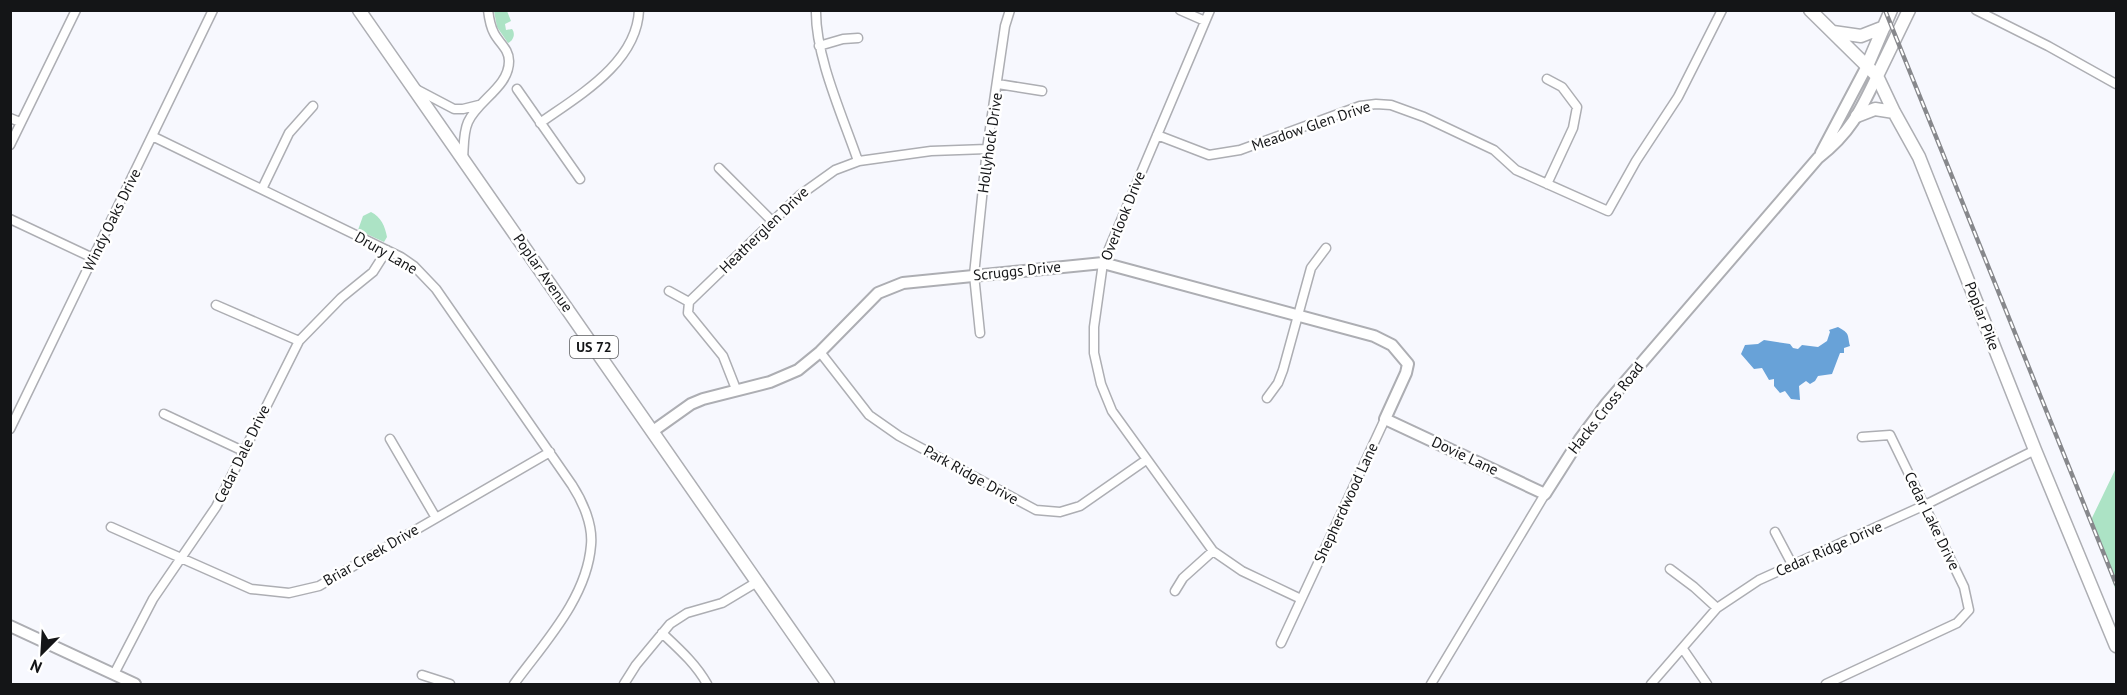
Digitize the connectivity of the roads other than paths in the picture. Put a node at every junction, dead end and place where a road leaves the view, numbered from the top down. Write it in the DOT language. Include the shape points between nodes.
graph roads {
  1 [pos="76,10"];
  2 [pos="213,10"];
  3 [pos="359,10"];
  4 [pos="488,10"];
  5 [pos="639,10"];
  6 [pos="816,10"];
  7 [pos="1010,10"];
  8 [pos="1180,10"];
  9 [pos="1210,10"];
  10 [pos="1722,10"];
  11 [pos="1810,10"];
  12 [pos="1891,10"];
  13 [pos="1909,10"];
  14 [pos="1976,10"];
  15 [pos="1205,21"];
  16 [pos="1884,27"];
  17 [pos="1832,31"];
  18 [pos="858,38"];
  19 [pos="819,46"];
  20 [pos="1867,66"];
  21 [pos="1877,76"];
  22 [pos="1548,80"];
  23 [pos="998,84"];
  24 [pos="2116,84"];
  25 [pos="413,87"];
  26 [pos="517,89"];
  27 [pos="1042,91"];
  28 [pos="479,105"];
  29 [pos="313,106"];
  30 [pos="1894,112"];
  31 [pos="1857,116"];
  32 [pos="10,118"];
  33 [pos="20,123"];
  34 [pos="540,123"];
  35 [pos="1157,135"];
  36 [pos="152,136"];
  37 [pos="10,145"];
  38 [pos="987,149"];
  39 [pos="1818,158"];
  40 [pos="463,159"];
  41 [pos="858,161"];
  42 [pos="719,168"];
  43 [pos="580,179"];
  44 [pos="1547,184"];
  45 [pos="262,189"];
  46 [pos="10,219"];
  47 [pos="772,221"];
  48 [pos="1326,248"];
  49 [pos="387,250"];
  50 [pos="93,258"];
  51 [pos="1103,263"];
  52 [pos="974,275"];
  53 [pos="669,291"];
  54 [pos="689,302"];
  55 [pos="216,305"];
  56 [pos="1297,315"];
  57 [pos="980,333"];
  58 [pos="299,341"];
  59 [pos="820,352"];
  60 [pos="1408,364"];
  61 [pos="736,389"];
  62 [pos="1267,398"];
  63 [pos="164,414"];
  64 [pos="1385,419"];
  65 [pos="10,429"];
  66 [pos="653,431"];
  67 [pos="1862,437"];
  68 [pos="390,439"];
  69 [pos="2035,450"];
  70 [pos="243,451"];
  71 [pos="550,452"];
  72 [pos="1146,460"];
  73 [pos="1545,494"];
  74 [pos="1925,505"];
  75 [pos="436,518"];
  76 [pos="111,527"];
  77 [pos="1775,532"];
  78 [pos="1213,551"];
  79 [pos="180,558"];
  80 [pos="1793,566"];
  81 [pos="1670,569"];
  82 [pos="757,582"];
  83 [pos="1175,591"];
  84 [pos="1301,598"];
  85 [pos="1717,608"];
  86 [pos="10,626"];
  87 [pos="662,633"];
  88 [pos="1281,642"];
  89 [pos="2116,646"];
  90 [pos="1683,649"];
  91 [pos="114,674"];
  92 [pos="422,675"];
  93 [pos="135,684"];
  94 [pos="450,684"];
  95 [pos="514,684"];
  96 [pos="624,684"];
  97 [pos="707,684"];
  98 [pos="828,684"];
  99 [pos="1431,684"];
  100 [pos="1651,684"];
  101 [pos="1707,684"];
  102 [pos="1826,684"];
  1 -- 33 [label="street"];
  2 -- 36 [label="street, Windy Oaks Drive"];
  3 -- 25 [label="main road, Poplar Avenue / US 72"];
  4 -- 28 [label="street" via="491,27 509,60 499,85"];
  5 -- 34 [label="street" via="625,52 601,80"];
  6 -- 19 [label="street"];
  7 -- 23 [label="street, Hollyhock Drive"];
  8 -- 15 [label="street"];
  9 -- 15 [label="street, Overlook Drive"];
  10 -- 44 [label="street, Meadow Glen Drive" via="1683,89 1608,212"];
  11 -- 17 [label="main road, Poplar Pike"];
  12 -- 16 [label="main road, Hacks Cross Road"];
  13 -- 21 [label="main road, Hacks Cross Road"];
  14 -- 24 [label="street"];
  15 -- 35 [label="street, Overlook Drive"];
  16 -- 17 [label="main road" via="1861,36"];
  16 -- 20 [label="main road, Hacks Cross Road"];
  17 -- 20 [label="main road, Poplar Pike"];
  18 -- 19 [label="street"];
  19 -- 41 [label="street"];
  20 -- 21 [label="main road, Poplar Pike"];
  20 -- 39 [label="street, Hacks Cross Road"];
  21 -- 30 [label="main road, Poplar Pike"];
  21 -- 31 [label="street, Hacks Cross Road"];
  22 -- 44 [label="street" via="1562,87 1576,107 1573,128"];
  23 -- 27 [label="street"];
  23 -- 38 [label="street, Hollyhock Drive"];
  25 -- 28 [label="street" via="454,109"];
  25 -- 40 [label="main road, Poplar Avenue / US 72"];
  26 -- 34 [label="street"];
  28 -- 40 [label="street" via="466,125"];
  29 -- 45 [label="street" via="289,134"];
  30 -- 31 [label="main road" via="1875,109"];
  30 -- 69 [label="main road, Poplar Pike" via="1919,157"];
  31 -- 39 [label="street, Hacks Cross Road" via="1836,144"];
  32 -- 33 [label="street"];
  33 -- 37 [label="street"];
  34 -- 43 [label="street"];
  35 -- 44 [label="street, Meadow Glen Drive" via="1209,155 1240,150 1360,106 1391,105 1494,150 1512,167"];
  35 -- 51 [label="street, Overlook Drive"];
  36 -- 45 [label="street, Drury Lane"];
  36 -- 50 [label="street, Windy Oaks Drive"];
  38 -- 41 [label="street, Heatherglen Drive" via="931,151"];
  38 -- 52 [label="street, Hollyhock Drive"];
  39 -- 73 [label="street, Hacks Cross Road" via="1606,403"];
  40 -- 66 [label="main road, Poplar Avenue / US 72"];
  41 -- 47 [label="street, Heatherglen Drive" via="818,181"];
  42 -- 47 [label="street"];
  45 -- 49 [label="street, Drury Lane"];
  46 -- 50 [label="street"];
  47 -- 54 [label="street, Heatherglen Drive"];
  48 -- 56 [label="street" via="1311,268"];
  49 -- 58 [label="street, Cedar Dale Drive" via="373,272"];
  49 -- 71 [label="street, Drury Lane" via="430,282"];
  50 -- 65 [label="street, Windy Oaks Drive"];
  51 -- 52 [label="street, Scruggs Drive"];
  51 -- 56 [label="street, Scruggs Drive"];
  51 -- 72 [label="street, Overlook Drive" via="1094,327 1095,361 1112,411"];
  52 -- 57 [label="street, Hollyhock Drive"];
  52 -- 59 [label="street, Scruggs Drive" via="903,283 878,293"];
  53 -- 54 [label="street"];
  54 -- 61 [label="street" via="688,314 723,356"];
  55 -- 58 [label="street"];
  56 -- 60 [label="street, Scruggs Drive" via="1374,336 1392,345"];
  56 -- 62 [label="street" via="1281,376"];
  58 -- 70 [label="street, Cedar Dale Drive"];
  59 -- 61 [label="street, Scruggs Drive" via="798,370 770,382"];
  59 -- 72 [label="street, Park Ridge Drive" via="868,415 899,436 1036,510 1060,512 1080,506"];
  60 -- 64 [label="street, Shepherdwood Lane"];
  61 -- 66 [label="street, Scruggs Drive" via="692,404"];
  63 -- 70 [label="street"];
  64 -- 73 [label="street, Dovie Lane"];
  64 -- 84 [label="street, Shepherdwood Lane"];
  66 -- 82 [label="main road, Poplar Avenue / US 72"];
  67 -- 74 [label="street, Cedar Lake Drive" via="1890,435"];
  68 -- 75 [label="street"];
  69 -- 74 [label="street, Cedar Ridge Drive"];
  69 -- 89 [label="main road, Poplar Pike"];
  70 -- 79 [label="street, Cedar Dale Drive" via="216,507"];
  71 -- 75 [label="street, Briar Creek Drive"];
  71 -- 95 [label="street, Drury Lane" via="582,501 592,544 585,575 569,607"];
  72 -- 78 [label="street, Overlook Drive"];
  73 -- 99 [label="street, Hacks Cross Road"];
  74 -- 80 [label="street, Cedar Ridge Drive"];
  74 -- 102 [label="street, Cedar Lake Drive" via="1964,587 1969,610 1957,623"];
  75 -- 79 [label="street, Briar Creek Drive" via="319,586 296,592 251,590"];
  76 -- 79 [label="street, Briar Creek Drive"];
  77 -- 80 [label="street"];
  78 -- 83 [label="street"];
  78 -- 84 [label="street, Overlook Drive" via="1242,571"];
  79 -- 91 [label="street, Cedar Dale Drive" via="147,608"];
  80 -- 85 [label="street, Cedar Ridge Drive" via="1759,580"];
  81 -- 85 [label="street"];
  82 -- 87 [label="street" via="722,603 687,613"];
  82 -- 98 [label="main road, Poplar Avenue / US 72"];
  84 -- 88 [label="street, Shepherdwood Lane"];
  85 -- 90 [label="street, Cedar Ridge Drive"];
  86 -- 91 [label="street"];
  87 -- 96 [label="street"];
  87 -- 97 [label="street" via="685,654"];
  90 -- 100 [label="street, Cedar Ridge Drive"];
  90 -- 101 [label="street"];
  91 -- 93 [label="street"];
  92 -- 94 [label="street"];
}
